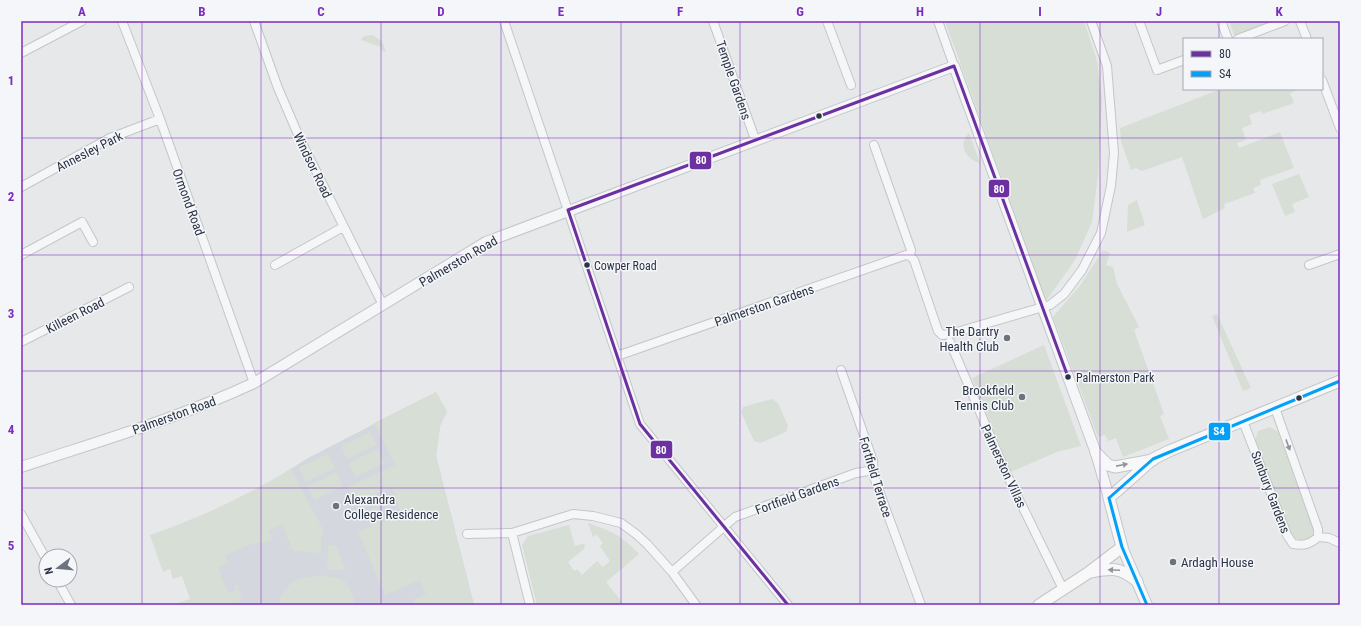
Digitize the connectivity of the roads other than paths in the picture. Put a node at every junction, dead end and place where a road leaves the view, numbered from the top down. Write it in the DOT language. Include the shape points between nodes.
graph roads {
  1 [pos="82,21"];
  2 [pos="122,21"];
  3 [pos="254,21"];
  4 [pos="504,21"];
  5 [pos="713,21"];
  6 [pos="827,21"];
  7 [pos="938,21"];
  8 [pos="1091,21"];
  9 [pos="1139,21"];
  10 [pos="1221,21"];
  11 [pos="1285,21"];
  12 [pos="1300,21"];
  13 [pos="1228,38"];
  14 [pos="1241,38"];
  15 [pos="1307,38"];
  16 [pos="21,53"];
  17 [pos="1183,60"];
  18 [pos="954,66"];
  19 [pos="1323,83"];
  20 [pos="851,85"];
  21 [pos="160,119"];
  22 [pos="1340,128"];
  23 [pos="755,140"];
  24 [pos="874,145"];
  25 [pos="21,187"];
  26 [pos="568,210"];
  27 [pos="343,227"];
  28 [pos="93,242"];
  29 [pos="1340,254"];
  30 [pos="21,255"];
  31 [pos="910,256"];
  32 [pos="275,265"];
  33 [pos="1309,265"];
  34 [pos="129,287"];
  35 [pos="383,305"];
  36 [pos="1042,308"];
  37 [pos="21,342"];
  38 [pos="950,342"];
  39 [pos="617,356"];
  40 [pos="841,370"];
  41 [pos="1340,381"];
  42 [pos="254,384"];
  43 [pos="1275,408"];
  44 [pos="1243,421"];
  45 [pos="1096,453"];
  46 [pos="1153,459"];
  47 [pos="21,467"];
  48 [pos="874,470"];
  49 [pos="1110,498"];
  50 [pos="21,514"];
  51 [pos="724,527"];
  52 [pos="512,533"];
  53 [pos="467,534"];
  54 [pos="1318,537"];
  55 [pos="1340,543"];
  56 [pos="1122,547"];
  57 [pos="40,548"];
  58 [pos="672,572"];
  59 [pos="1088,573"];
  60 [pos="1137,581"];
  61 [pos="61,588"];
  62 [pos="1063,589"];
  63 [pos="71,605"];
  64 [pos="530,605"];
  65 [pos="696,605"];
  66 [pos="788,605"];
  67 [pos="921,605"];
  68 [pos="1039,605"];
  69 [pos="1147,605"];
  1 -- 16 [label="street"];
  2 -- 21 [label="street, Ormond Road"];
  3 -- 27 [label="street, Windsor Road" via="300,139"];
  4 -- 26 [label="street"];
  5 -- 23 [label="street, Temple Gardens"];
  6 -- 20 [label="street"];
  7 -- 18 [label="street"];
  8 -- 36 [label="street" via="1107,66 1114,153 1110,186 1101,233 1082,270 1064,294"];
  9 -- 17 [label="street" via="1157,70"];
  10 -- 13 [label="street"];
  11 -- 14 [label="street"];
  12 -- 15 [label="street"];
  18 -- 23 [label="street, Palmerston Road"];
  18 -- 36 [label="street"];
  19 -- 22 [label="street"];
  21 -- 25 [label="street, Annesley Park" via="110,138"];
  21 -- 42 [label="street, Ormond Road"];
  23 -- 26 [label="street, Palmerston Road"];
  24 -- 31 [label="street" via="911,250"];
  26 -- 35 [label="street, Palmerston Road" via="486,242"];
  26 -- 39 [label="street"];
  27 -- 32 [label="street"];
  27 -- 35 [label="street, Windsor Road"];
  28 -- 30 [label="street" via="82,222"];
  29 -- 33 [label="street"];
  31 -- 36 [label="street" via="914,260 938,331 942,335"];
  31 -- 39 [label="street, Palmerston Gardens"];
  34 -- 37 [label="street, Killeen Road"];
  35 -- 42 [label="street, Palmerston Road"];
  36 -- 45 [label="street"];
  38 -- 62 [label="street, Palmerston Villas" via="1007,475"];
  39 -- 51 [label="street" via="640,424"];
  40 -- 48 [label="street, Fortfield Terrace"];
  41 -- 43 [label="main road"];
  42 -- 47 [label="street, Palmerston Road" via="215,402 159,422"];
  43 -- 44 [label="main road"];
  43 -- 54 [label="street, one-way" via="1318,529"];
  44 -- 46 [label="main road"];
  44 -- 54 [label="street, Sunbury Gardens" via="1287,535 1293,544 1303,546"];
  45 -- 46 [label="main road, one-way" via="1108,465 1115,467"];
  45 -- 49 [label="street"];
  46 -- 49 [label="main road"];
  48 -- 51 [label="street, Fortfield Gardens" via="856,473 735,517"];
  48 -- 67 [label="street, Fortfield Terrace" via="874,477"];
  49 -- 56 [label="main road"];
  50 -- 57 [label="street"];
  51 -- 58 [label="street, Fortfield Gardens"];
  51 -- 66 [label="street"];
  52 -- 53 [label="street"];
  52 -- 58 [label="street" via="573,514 593,516 621,523 636,534"];
  52 -- 64 [label="street"];
  54 -- 55 [label="street"];
  56 -- 59 [label="main road"];
  56 -- 60 [label="street"];
  58 -- 65 [label="street"];
  60 -- 59 [label="main road, one-way" via="1123,570"];
  59 -- 62 [label="main road"];
  60 -- 69 [label="street"];
  61 -- 63 [label="street"];
  62 -- 68 [label="main road"];
}
